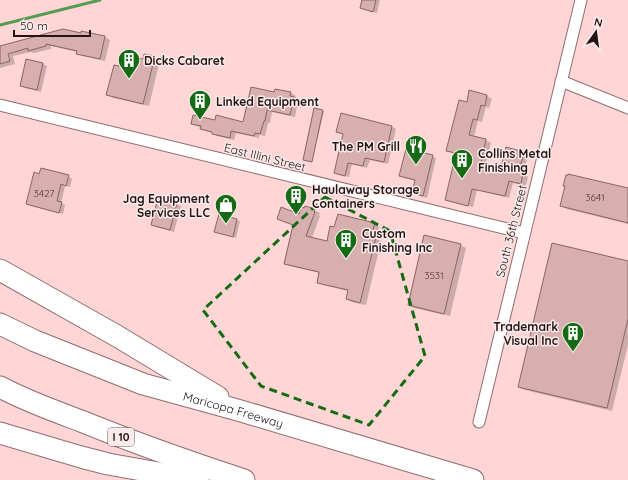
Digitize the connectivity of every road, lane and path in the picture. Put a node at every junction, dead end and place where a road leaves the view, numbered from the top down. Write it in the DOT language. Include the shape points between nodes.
graph roads {
  1 [pos="580,0"];
  2 [pos="561,82"];
  3 [pos="0,106"];
  4 [pos="628,108"];
  5 [pos="524,233"];
  6 [pos="0,270"];
  7 [pos="0,324"];
  8 [pos="0,387"];
  9 [pos="241,411"];
  10 [pos="479,422"];
  11 [pos="0,433"];
  12 [pos="198,480"];
  13 [pos="244,480"];
  14 [pos="473,480"];
  1 -- 2 [label="street, South 36th Street"];
  2 -- 4 [label="street"];
  2 -- 5 [label="street, South 36th Street"];
  3 -- 5 [label="street, East Illini Street"];
  5 -- 10 [label="street, South 36th Street"];
  6 -- 9 [label="highway" via="117,336"];
  7 -- 9 [label="highway, Maricopa Freeway" via="34,341 143,384"];
  8 -- 13 [label="highway, I 10" via="119,436"];
  9 -- 14 [label="highway, Maricopa Freeway"];
  11 -- 12 [label="highway" via="108,464"];
}
